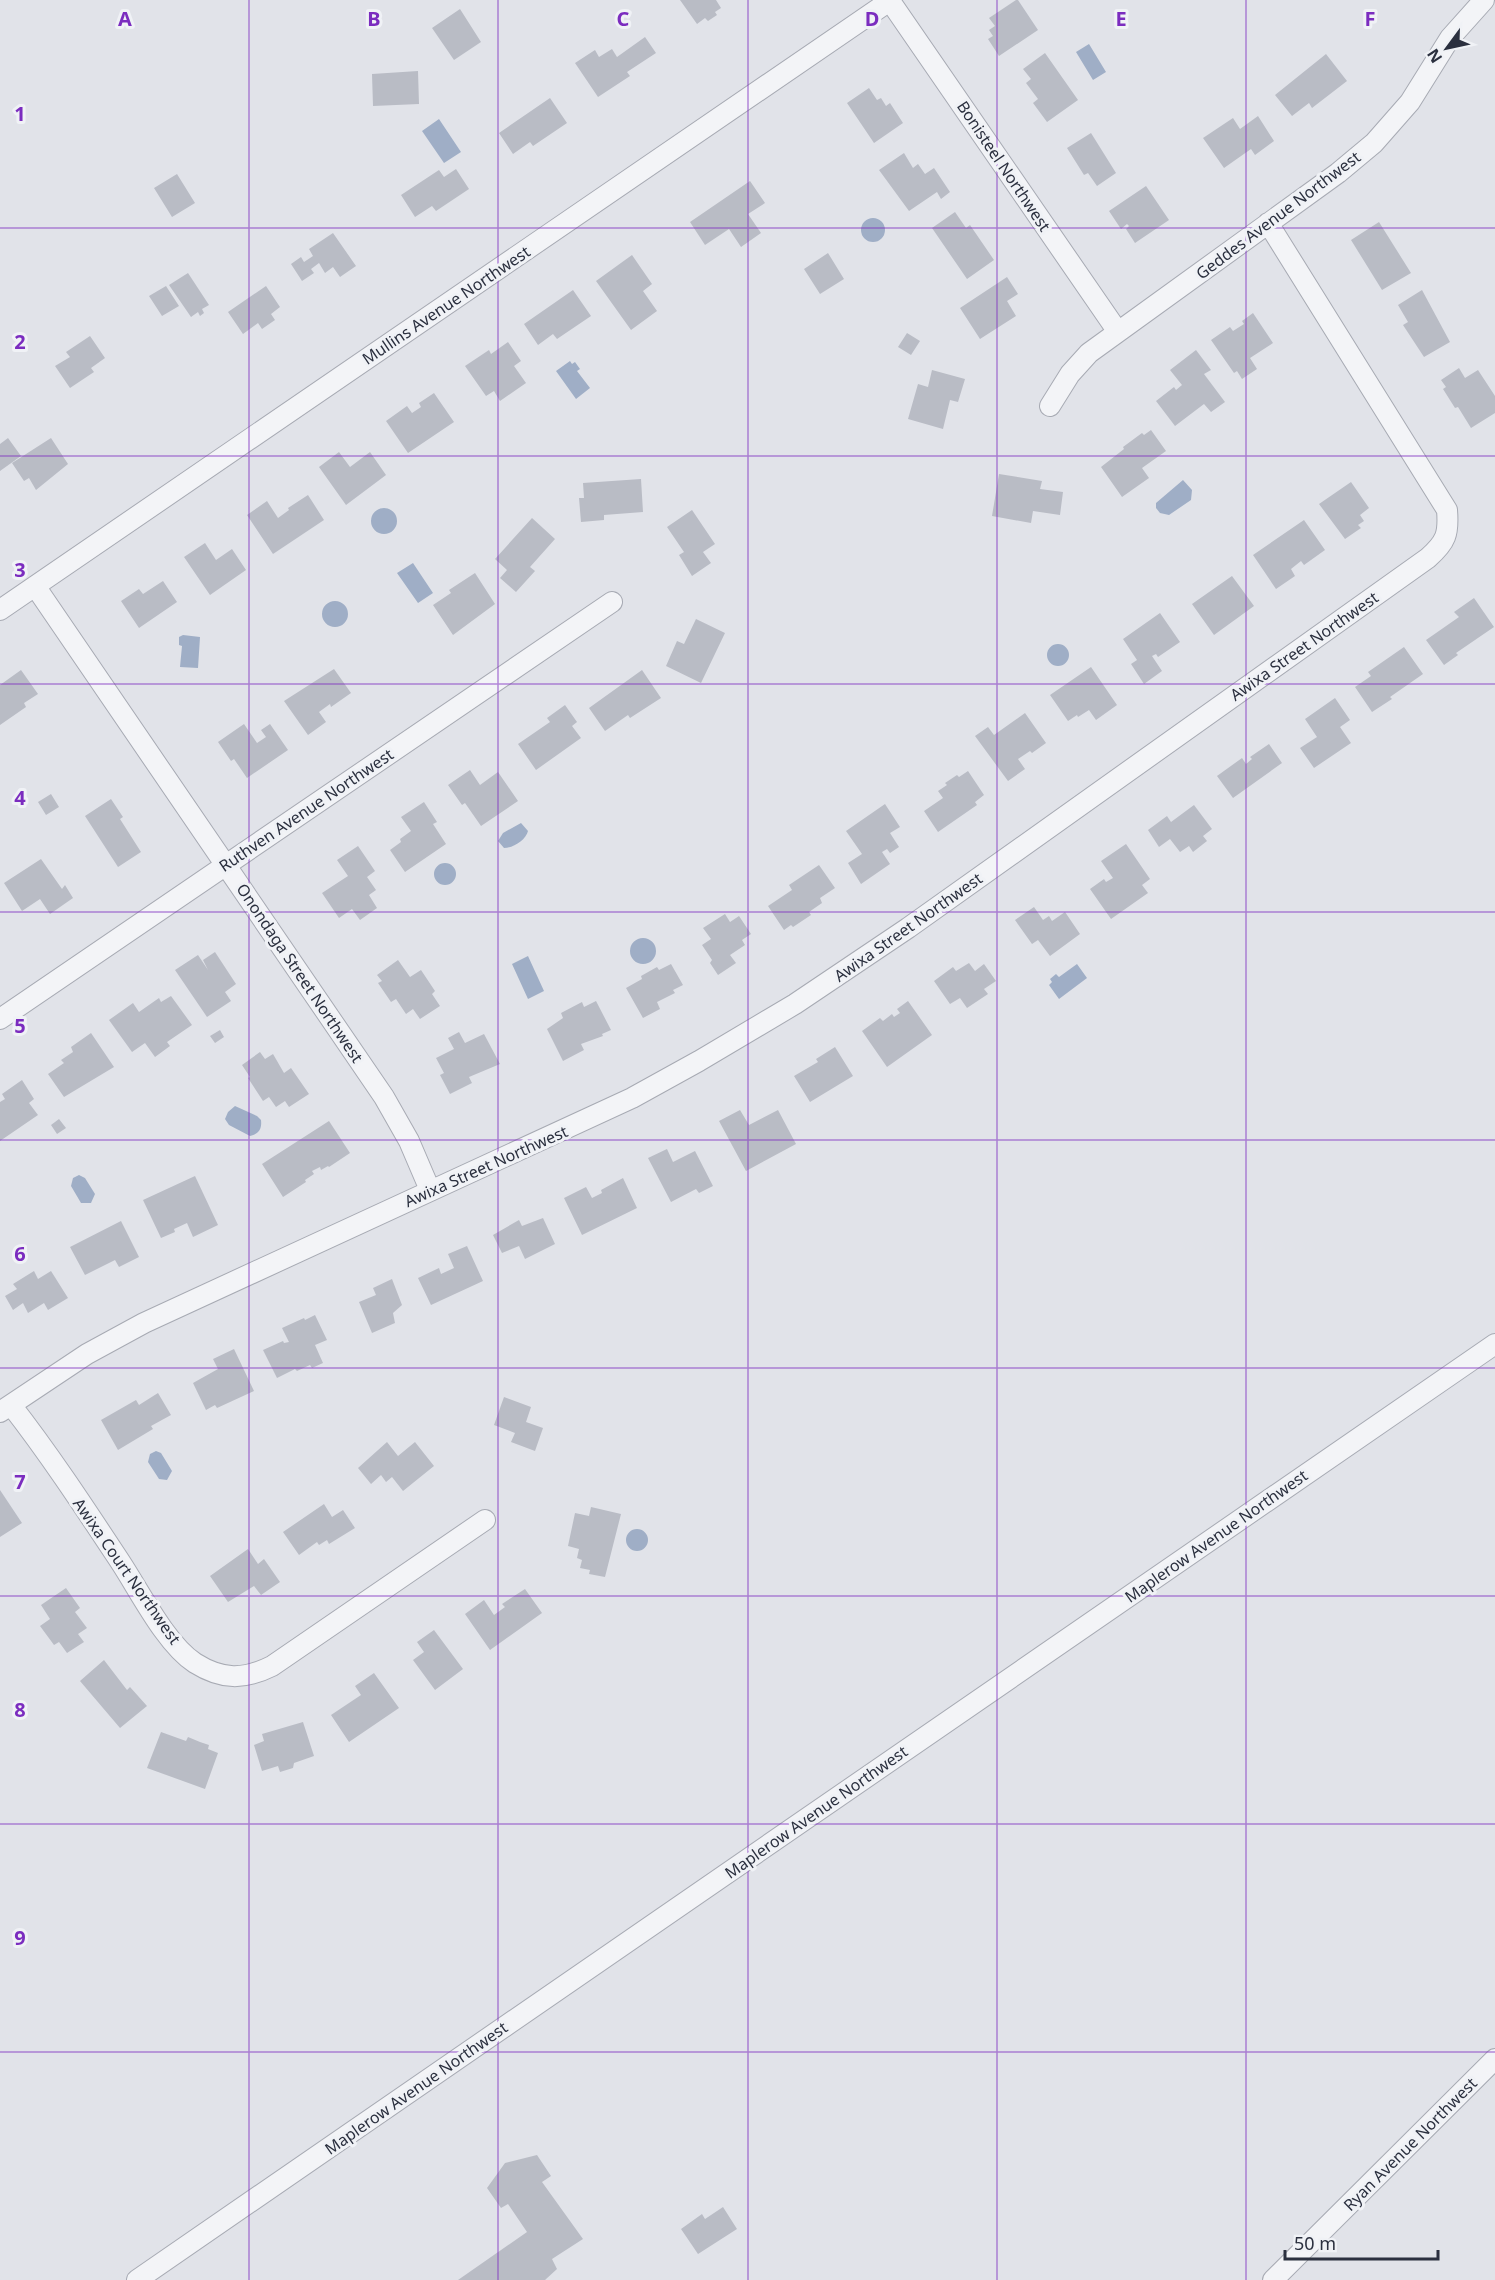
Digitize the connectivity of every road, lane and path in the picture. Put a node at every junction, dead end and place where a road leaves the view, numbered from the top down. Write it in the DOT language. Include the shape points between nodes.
graph roads {
  1 [pos="891,0"];
  2 [pos="1484,0"];
  3 [pos="1268,223"];
  4 [pos="1118,332"];
  5 [pos="1050,406"];
  6 [pos="35,586"];
  7 [pos="612,602"];
  8 [pos="0,610"];
  9 [pos="227,865"];
  10 [pos="0,1019"];
  11 [pos="430,1190"];
  12 [pos="1495,1344"];
  13 [pos="5,1408"];
  14 [pos="485,1520"];
  15 [pos="1495,2059"];
  16 [pos="137,2280"];
  17 [pos="1273,2280"];
  1 -- 4 [label="street, Bonisteel Northwest"];
  1 -- 6 [label="street, Mullins Avenue Northwest"];
  2 -- 3 [label="street, Geddes Avenue Northwest" via="1450,39 1410,102 1374,143"];
  3 -- 4 [label="street, Geddes Avenue Northwest"];
  3 -- 11 [label="street, Awixa Street Northwest" via="1447,510 1448,529 1442,546 908,928 795,1004 632,1098"];
  4 -- 5 [label="street, Geddes Avenue Northwest" via="1089,353"];
  6 -- 8 [label="street, Mullins Avenue Northwest"];
  6 -- 9 [label="street, Onondaga Street Northwest"];
  7 -- 9 [label="street, Ruthven Avenue Northwest"];
  9 -- 10 [label="street, Ruthven Avenue Northwest"];
  9 -- 11 [label="street, Onondaga Street Northwest" via="384,1097"];
  11 -- 13 [label="street, Awixa Street Northwest" via="144,1323 87,1354"];
  12 -- 16 [label="street, Maplerow Avenue Northwest"];
  13 -- 14 [label="street, Awixa Court Northwest" via="121,1563 162,1627 189,1659 223,1675 239,1677 273,1666"];
  15 -- 17 [label="street, Ryan Avenue Northwest"];
}
